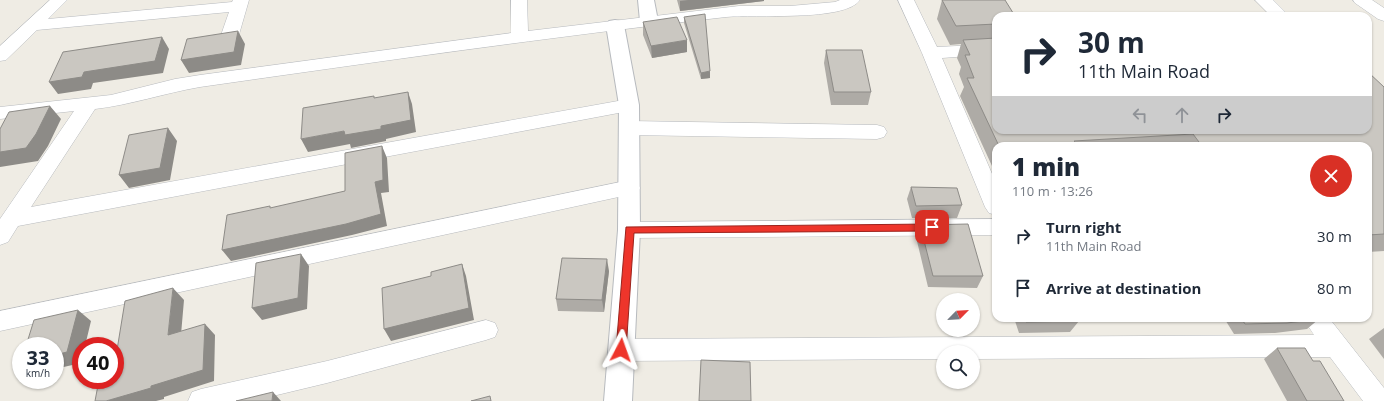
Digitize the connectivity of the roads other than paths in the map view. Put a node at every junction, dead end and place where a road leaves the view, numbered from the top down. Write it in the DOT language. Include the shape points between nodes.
graph roads {
  1 [pos="59,0"];
  2 [pos="519,0"];
  3 [pos="646,0"];
  4 [pos="852,0"];
  5 [pos="906,0"];
  6 [pos="1263,0"];
  7 [pos="1361,0"];
  8 [pos="240,3"];
  9 [pos="787,6"];
  10 [pos="1276,12"];
  11 [pos="1384,16"];
  12 [pos="649,21"];
  13 [pos="614,25"];
  14 [pos="31,26"];
  15 [pos="520,37"];
  16 [pos="229,38"];
  17 [pos="992,50"];
  18 [pos="931,52"];
  19 [pos="0,56"];
  20 [pos="88,105"];
  21 [pos="629,105"];
  22 [pos="0,113"];
  23 [pos="629,128"];
  24 [pos="877,132"];
  25 [pos="630,188"];
  26 [pos="992,197"];
  27 [pos="10,219"];
  28 [pos="992,227"];
  29 [pos="630,230"];
  30 [pos="0,236"];
  31 [pos="0,321"];
  32 [pos="1318,322"];
  33 [pos="486,330"];
  34 [pos="1335,346"];
  35 [pos="621,350"];
  36 [pos="1379,399"];
  37 [pos="201,401"];
  38 [pos="618,401"];
  1 -- 14 [label="street"];
  2 -- 15 [label="street"];
  3 -- 12 [label="street"];
  4 -- 9 [label="street" via="839,7"];
  5 -- 18 [label="street"];
  6 -- 10 [label="street"];
  7 -- 11 [label="street"];
  8 -- 14 [label="street"];
  8 -- 16 [label="street"];
  9 -- 12 [label="street"];
  12 -- 13 [label="street"];
  13 -- 15 [label="street"];
  13 -- 21 [label="street"];
  14 -- 19 [label="street"];
  15 -- 20 [label="street" via="194,82"];
  17 -- 18 [label="street"];
  18 -- 26 [label="street"];
  20 -- 22 [label="street"];
  20 -- 27 [label="street"];
  21 -- 23 [label="street"];
  21 -- 27 [label="street"];
  23 -- 24 [label="street"];
  23 -- 25 [label="street"];
  25 -- 29 [label="street"];
  25 -- 31 [label="street"];
  27 -- 30 [label="street"];
  28 -- 29 [label="street"];
  29 -- 35 [label="street"];
  32 -- 34 [label="street"];
  33 -- 37 [label="street" via="327,372"];
  34 -- 35 [label="street"];
  34 -- 36 [label="street"];
  35 -- 38 [label="street"];
}
